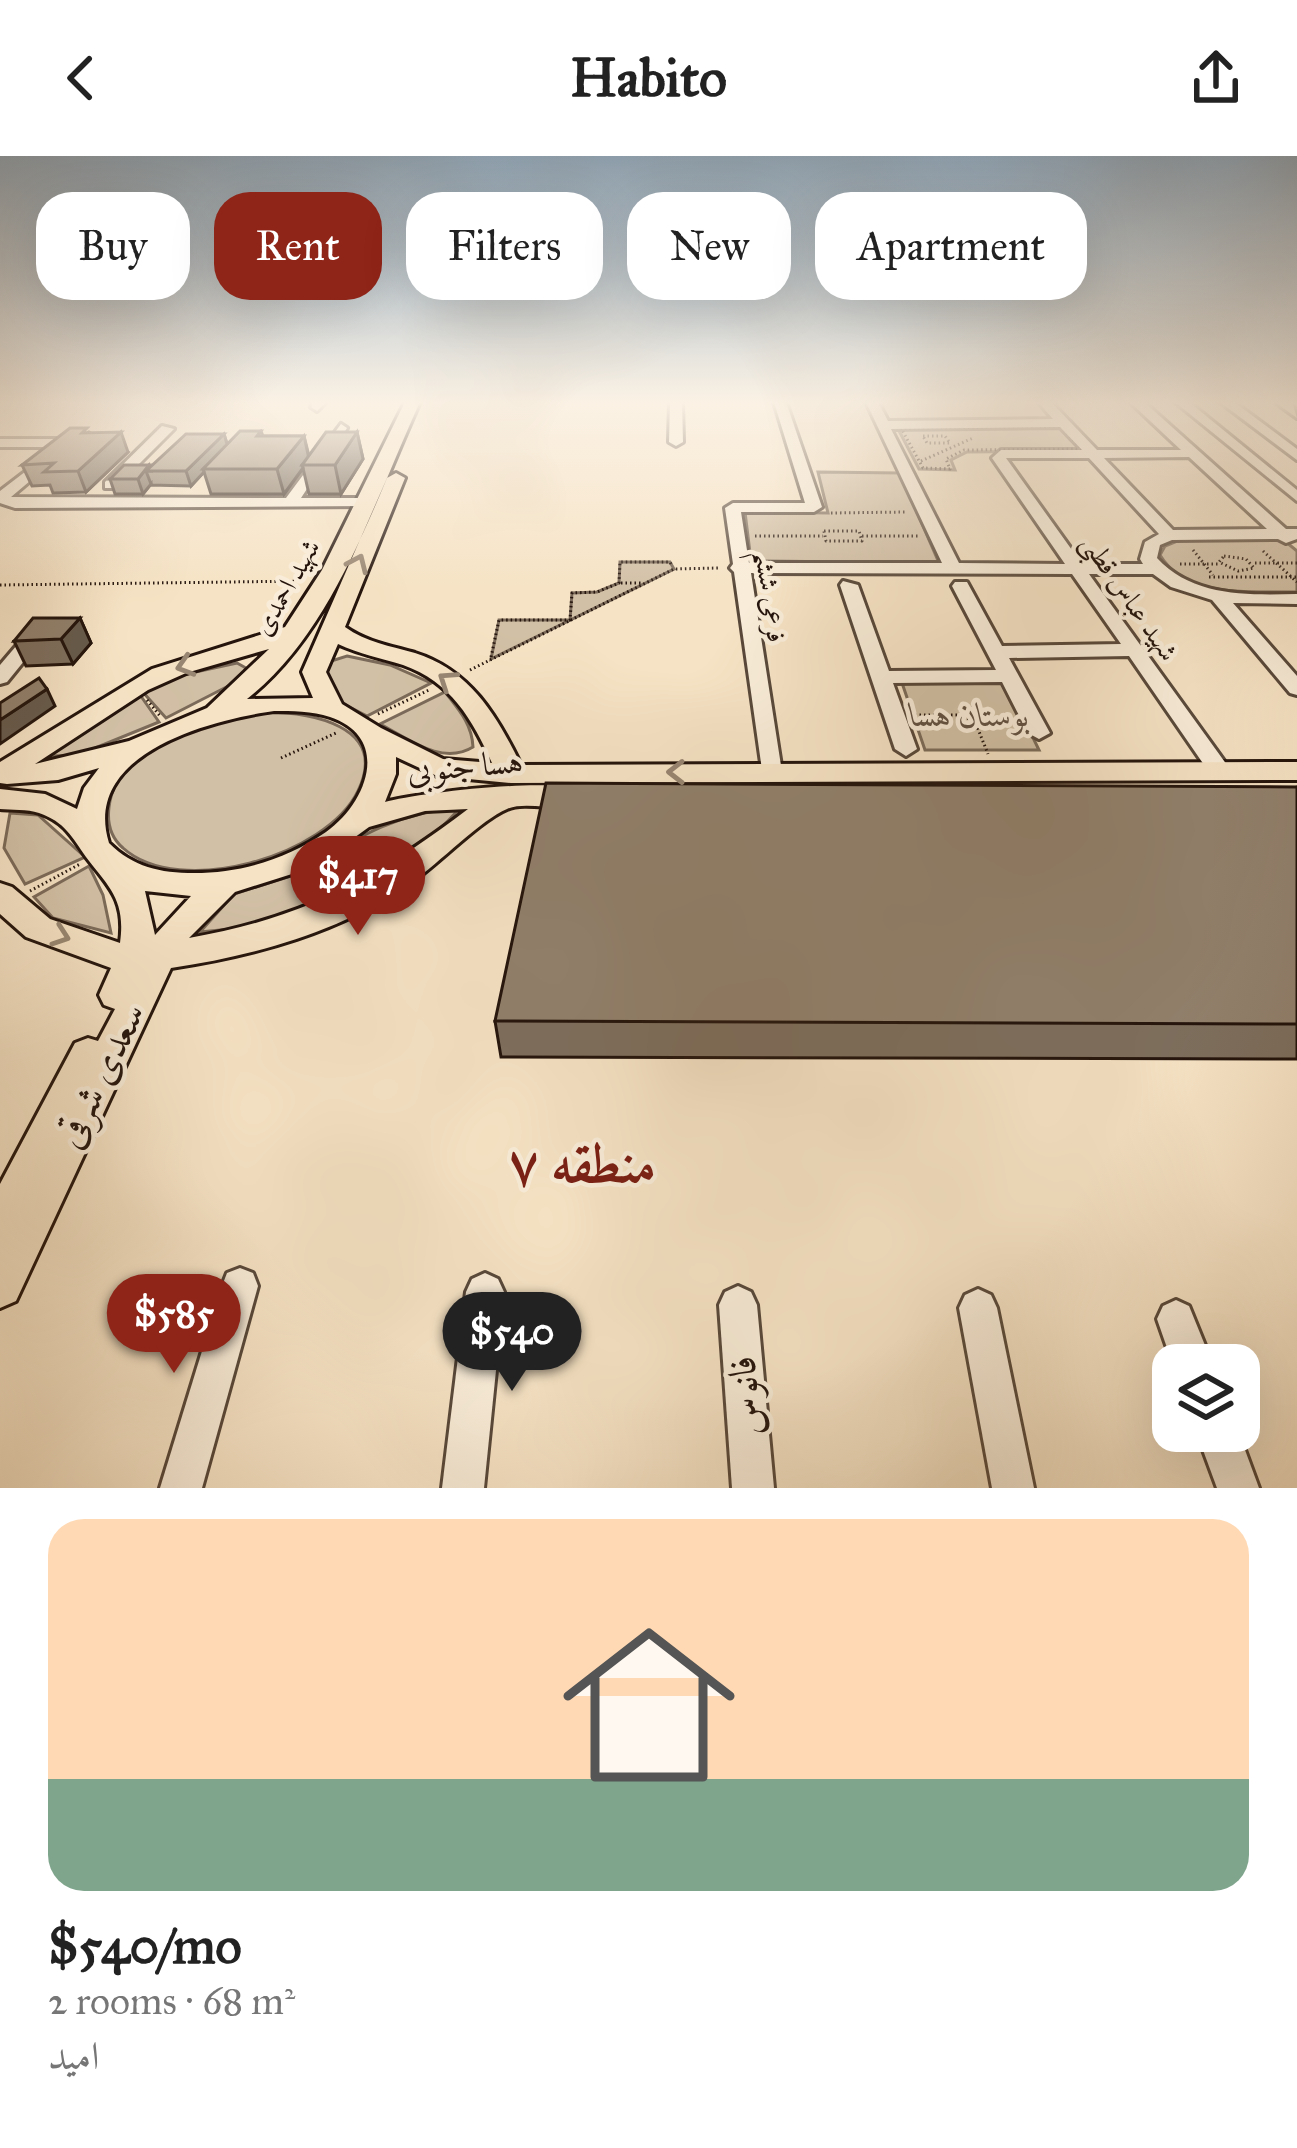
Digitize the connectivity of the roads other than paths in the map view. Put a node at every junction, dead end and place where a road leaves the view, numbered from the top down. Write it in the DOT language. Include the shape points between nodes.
graph roads {
  1 [pos="40,464"];
  2 [pos="131,464"];
  3 [pos="316,464"];
  4 [pos="381,464"];
  5 [pos="405,464"];
  6 [pos="800,464"];
  7 [pos="902,464"];
  8 [pos="1003,464"];
  9 [pos="1103,464"];
  10 [pos="1196,464"];
  11 [pos="1198,464"];
  12 [pos="1257,464"];
  13 [pos="202,489"];
  14 [pos="1297,497"];
  15 [pos="91,503"];
  16 [pos="190,503"];
  17 [pos="290,503"];
  18 [pos="362,503"];
  19 [pos="1176,537"];
  20 [pos="1277,538"];
  21 [pos="1297,548"];
  22 [pos="1073,563"];
  23 [pos="1156,564"];
  24 [pos="951,565"];
  25 [pos="738,568"];
  26 [pos="849,585"];
  27 [pos="961,586"];
  28 [pos="1220,588"];
  29 [pos="1297,599"];
  30 [pos="49,620"];
  31 [pos="330,627"];
  32 [pos="297,631"];
  33 [pos="1134,650"];
  34 [pos="996,652"];
  35 [pos="314,671"];
  36 [pos="1008,676"];
  37 [pos="257,677"];
  38 [pos="881,677"];
  39 [pos="0,678"];
  40 [pos="1297,689"];
  41 [pos="331,709"];
  42 [pos="211,713"];
  43 [pos="1039,733"];
  44 [pos="161,734"];
  45 [pos="375,735"];
  46 [pos="906,748"];
  47 [pos="437,766"];
  48 [pos="1219,770"];
  49 [pos="58,771"];
  50 [pos="1297,771"];
  51 [pos="771,772"];
  52 [pos="0,774"];
  53 [pos="1049,782"];
  54 [pos="508,785"];
  55 [pos="1297,793"];
  56 [pos="0,800"];
  57 [pos="424,801"];
  58 [pos="32,802"];
  59 [pos="361,819"];
  60 [pos="99,847"];
  61 [pos="225,883"];
  62 [pos="3,900"];
  63 [pos="145,959"];
  64 [pos="116,1022"];
  65 [pos="0,1229"];
  66 [pos="0,1285"];
  67 [pos="240,1286"];
  68 [pos="485,1292"];
  69 [pos="738,1305"];
  70 [pos="978,1308"];
  71 [pos="1176,1319"];
  72 [pos="1185,1344"];
  73 [pos="1225,1452"];
  74 [pos="181,1488"];
  75 [pos="463,1488"];
  76 [pos="752,1488"];
  77 [pos="1013,1488"];
  78 [pos="1238,1488"];
  1 -- 15 [label="street" via="0,499"];
  2 -- 15 [label="street"];
  3 -- 17 [label="street"];
  4 -- 18 [label="main road, شهید احمدی"];
  31 -- 5 [label="main road, شهید احمدی, one-way"];
  6 -- 25 [label="street, فرعی ششم" via="814,510 733,508"];
  7 -- 24 [label="street"];
  8 -- 22 [label="street, شهید عباس قطبی"];
  9 -- 19 [label="street"];
  10 -- 20 [label="street"];
  11 -- 20 [label="street"];
  12 -- 14 [label="street"];
  13 -- 16 [label="street"];
  15 -- 16 [label="street"];
  16 -- 17 [label="street"];
  17 -- 18 [label="street"];
  18 -- 32 [label="main road, شهید احمدی"];
  19 -- 20 [label="street"];
  19 -- 23 [label="street" via="1153,542"];
  20 -- 21 [label="street"];
  22 -- 23 [label="street"];
  22 -- 24 [label="street"];
  22 -- 33 [label="street, شهید عباس قطبی"];
  23 -- 28 [label="street" via="1177,583"];
  24 -- 25 [label="street"];
  25 -- 51 [label="street, فرعی ششم"];
  26 -- 38 [label="street"];
  27 -- 34 [label="street"];
  28 -- 29 [label="street"];
  28 -- 40 [label="street"];
  30 -- 39 [label="street"];
  31 -- 35 [label="main road, شهید احمدی"];
  54 -- 31 [label="main road, one-way" via="490,724 451,680 354,645"];
  32 -- 37 [label="main road, شهید احمدی"];
  32 -- 52 [label="main road, one-way" via="135,686"];
  33 -- 34 [label="street"];
  33 -- 48 [label="street, شهید عباس قطبی"];
  34 -- 36 [label="street"];
  35 -- 37 [label="main road" via="297,692 278,697 262,694"];
  35 -- 41 [label="main road"];
  36 -- 38 [label="street"];
  36 -- 43 [label="street"];
  37 -- 42 [label="main road, شهید احمدی"];
  38 -- 46 [label="street"];
  41 -- 42 [label="main road" via="274,703"];
  41 -- 45 [label="main road"];
  42 -- 44 [label="main road"];
  44 -- 49 [label="main road"];
  44 -- 60 [label="main road" via="104,781 92,804"];
  45 -- 47 [label="main road, هسا جنوبی"];
  45 -- 59 [label="main road" via="385,774"];
  47 -- 54 [label="main road, هسا جنوبی"];
  47 -- 57 [label="main road" via="406,782 404,791"];
  48 -- 50 [label="main road, هسا جنوبی"];
  48 -- 53 [label="main road, هسا جنوبی"];
  49 -- 52 [label="main road"];
  49 -- 58 [label="main road" via="70,779 60,792"];
  51 -- 53 [label="main road, هسا جنوبی"];
  51 -- 54 [label="main road, هسا جنوبی, one-way"];
  53 -- 54 [label="main road, هسا جنوبی"];
  53 -- 55 [label="main road, هسا جنوبی"];
  54 -- 57 [label="main road, هسا جنوبی"];
  54 -- 63 [label="main road" via="424,859 343,908 256,937"];
  56 -- 58 [label="main road"];
  57 -- 59 [label="main road, هسا جنوبی"];
  58 -- 60 [label="main road" via="60,811"];
  59 -- 61 [label="main road" via="296,862"];
  60 -- 61 [label="main road" via="164,884"];
  60 -- 63 [label="main road, سعدی شرقی" via="131,892"];
  61 -- 63 [label="main road, سعدی شرقی"];
  62 -- 63 [label="main road, one-way" via="38,928"];
  63 -- 64 [label="main road, سعدی شرقی"];
  64 -- 65 [label="main road, سعدی شرقی"];
  64 -- 66 [label="main road, سعدی شرقی"];
  67 -- 74 [label="street"];
  68 -- 75 [label="street"];
  69 -- 76 [label="street, فانوس"];
  70 -- 77 [label="street"];
  71 -- 72 [label="street"];
  73 -- 78 [label="street"];
}
